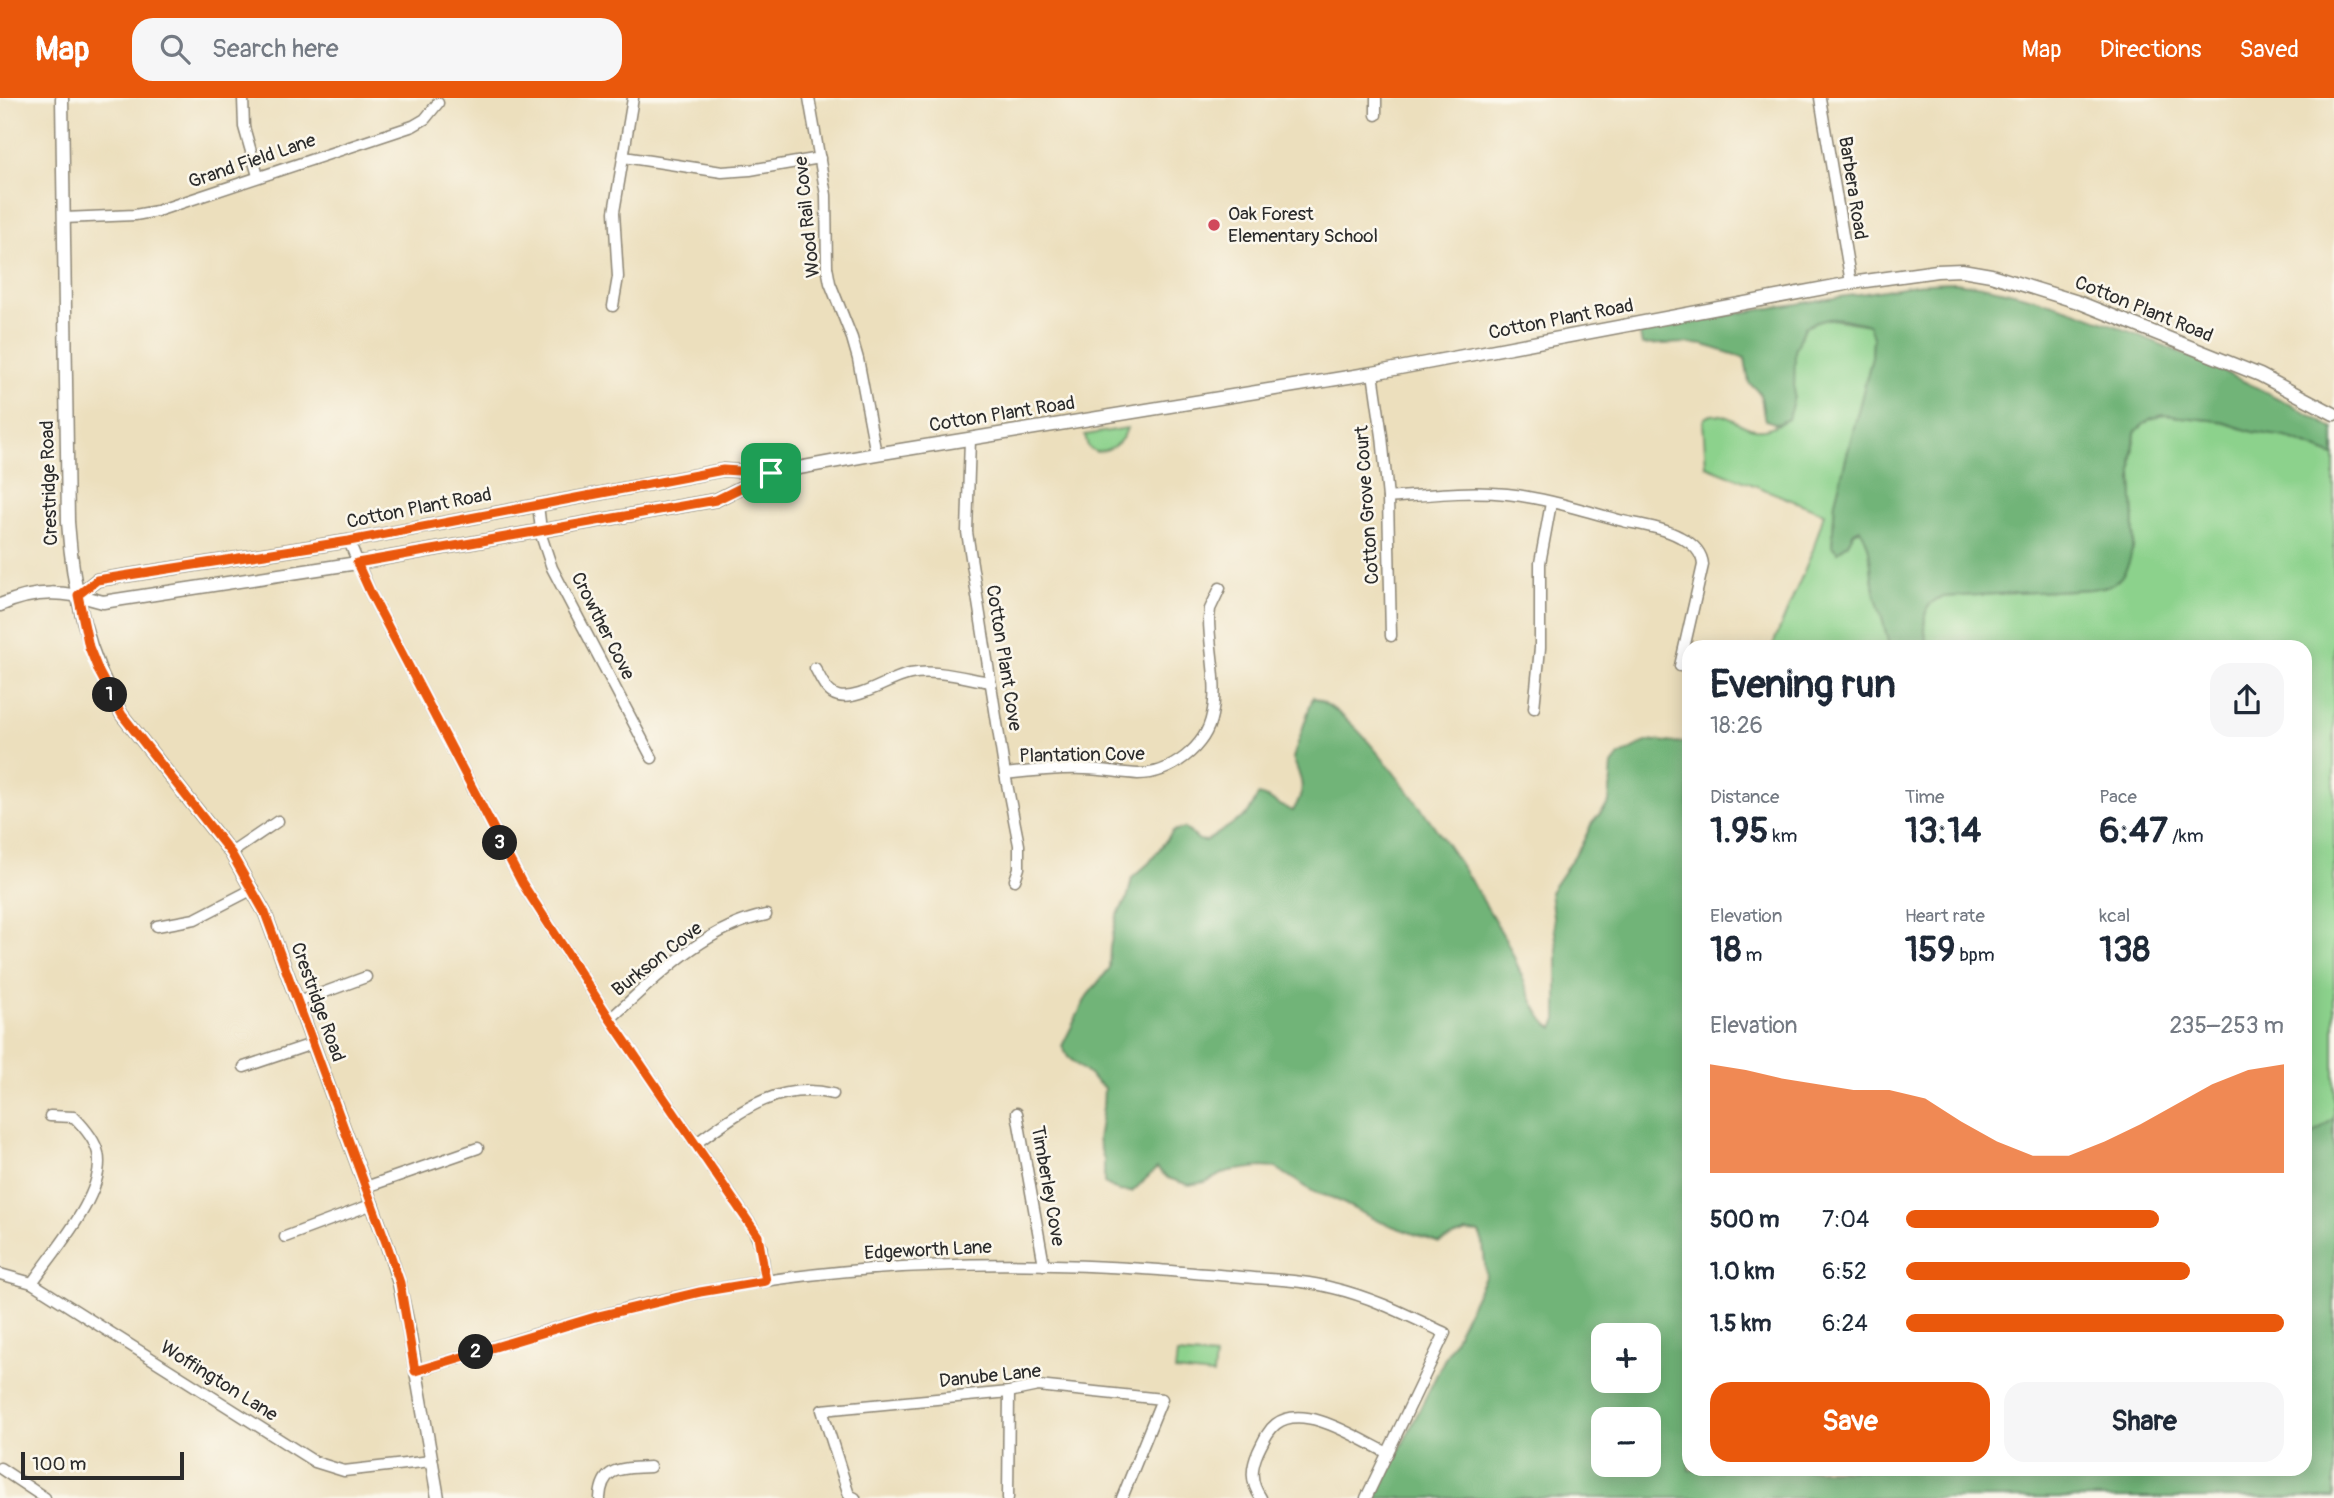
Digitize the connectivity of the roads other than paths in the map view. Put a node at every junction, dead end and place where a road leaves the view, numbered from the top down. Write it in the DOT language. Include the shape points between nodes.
graph roads {
  1 [pos="62,98"];
  2 [pos="243,98"];
  3 [pos="633,98"];
  4 [pos="809,98"];
  5 [pos="1376,98"];
  6 [pos="1820,98"];
  7 [pos="438,103"];
  8 [pos="1376,115"];
  9 [pos="624,157"];
  10 [pos="820,158"];
  11 [pos="258,176"];
  12 [pos="64,218"];
  13 [pos="1851,283"];
  14 [pos="613,306"];
  15 [pos="1373,373"];
  16 [pos="2334,414"];
  17 [pos="970,439"];
  18 [pos="876,454"];
  19 [pos="771,473"];
  20 [pos="1388,498"];
  21 [pos="1551,503"];
  22 [pos="538,505"];
  23 [pos="541,531"];
  24 [pos="349,541"];
  25 [pos="357,563"];
  26 [pos="1220,588"];
  27 [pos="78,595"];
  28 [pos="0,605"];
  29 [pos="1391,636"];
  30 [pos="1686,640"];
  31 [pos="1682,657"];
  32 [pos="1680,666"];
  33 [pos="815,668"];
  34 [pos="990,682"];
  35 [pos="1534,708"];
  36 [pos="652,758"];
  37 [pos="1004,774"];
  38 [pos="278,821"];
  39 [pos="231,853"];
  40 [pos="1015,880"];
  41 [pos="253,889"];
  42 [pos="766,915"];
  43 [pos="157,926"];
  44 [pos="366,977"];
  45 [pos="298,1002"];
  46 [pos="610,1019"];
  47 [pos="312,1044"];
  48 [pos="244,1067"];
  49 [pos="833,1094"];
  50 [pos="1017,1113"];
  51 [pos="50,1116"];
  52 [pos="695,1144"];
  53 [pos="478,1148"];
  54 [pos="366,1187"];
  55 [pos="373,1204"];
  56 [pos="285,1237"];
  57 [pos="1044,1265"];
  58 [pos="0,1274"];
  59 [pos="766,1281"];
  60 [pos="32,1283"];
  61 [pos="415,1371"];
  62 [pos="1009,1392"];
  63 [pos="1388,1453"];
  64 [pos="431,1461"];
  65 [pos="650,1467"];
  66 [pos="0,1468"];
  67 [pos="44,1498"];
  68 [pos="438,1498"];
  69 [pos="600,1498"];
  70 [pos="855,1498"];
  71 [pos="1008,1498"];
  72 [pos="1122,1498"];
  73 [pos="1261,1498"];
  74 [pos="1366,1498"];
  1 -- 12 [label="street, Crestridge Road"];
  2 -- 11 [label="street" via="244,127"];
  3 -- 9 [label="street"];
  4 -- 10 [label="street, Wood Rail Cove"];
  5 -- 8 [label="street"];
  6 -- 13 [label="street, Barbera Road"];
  7 -- 11 [label="street, Grand Field Lane" via="413,126"];
  9 -- 10 [label="street" via="722,172"];
  9 -- 14 [label="street" via="614,212 618,277"];
  10 -- 18 [label="street, Wood Rail Cove" via="830,283 858,359"];
  11 -- 12 [label="street, Grand Field Lane" via="149,213"];
  12 -- 27 [label="street, Crestridge Road" via="67,501"];
  13 -- 15 [label="street, Cotton Plant Road"];
  13 -- 16 [label="street, Cotton Plant Road" via="1937,271 1991,275 2078,302 2260,375"];
  15 -- 17 [label="street, Cotton Plant Road"];
  15 -- 20 [label="street, Cotton Grove Court"];
  17 -- 18 [label="street, Cotton Plant Road"];
  17 -- 34 [label="street, Cotton Plant Cove" via="967,532"];
  18 -- 19 [label="street, Cotton Plant Road"];
  19 -- 22 [label="street, Cotton Plant Road" via="723,470"];
  19 -- 23 [label="street, Cotton Plant Road" via="716,500"];
  20 -- 21 [label="street" via="1487,493"];
  20 -- 29 [label="street, Cotton Grove Court"];
  21 -- 30 [label="street" via="1674,534 1695,547 1702,556 1702,572"];
  21 -- 35 [label="street" via="1540,563 1540,648"];
  22 -- 23 [label="street, Crowther Cove"];
  22 -- 24 [label="street, Cotton Plant Road"];
  23 -- 25 [label="street, Cotton Plant Road"];
  23 -- 36 [label="street, Crowther Cove" via="552,568"];
  24 -- 25 [label="street"];
  24 -- 27 [label="street, Cotton Plant Road" via="97,580"];
  25 -- 27 [label="street, Cotton Plant Road" via="103,602"];
  25 -- 46 [label="street" via="514,869"];
  26 -- 37 [label="street, Plantation Cove" via="1209,619 1213,714 1197,746 1157,771 1141,774 1086,769"];
  27 -- 28 [label="street, Cotton Plant Road" via="20,596"];
  27 -- 39 [label="street, Crestridge Road" via="89,647 122,715"];
  31 -- 32 [label="street"];
  33 -- 34 [label="street" via="828,691 844,696 921,673"];
  34 -- 37 [label="street, Cotton Plant Cove"];
  37 -- 40 [label="street, Cotton Plant Cove" via="1019,845"];
  38 -- 39 [label="street"];
  39 -- 41 [label="street, Crestridge Road"];
  41 -- 43 [label="street" via="195,919"];
  41 -- 45 [label="street, Crestridge Road"];
  42 -- 46 [label="street, Burkson Cove" via="739,922 686,954"];
  44 -- 45 [label="street"];
  45 -- 47 [label="street, Crestridge Road"];
  46 -- 52 [label="street"];
  47 -- 48 [label="street"];
  47 -- 54 [label="street, Crestridge Road"];
  49 -- 52 [label="street" via="800,1091 757,1101"];
  50 -- 57 [label="street, Timberley Cove"];
  51 -- 60 [label="street" via="75,1116 98,1153 98,1178 85,1207"];
  52 -- 59 [label="street" via="758,1236"];
  53 -- 54 [label="street"];
  54 -- 55 [label="street, Crestridge Road"];
  55 -- 56 [label="street"];
  55 -- 61 [label="street, Crestridge Road" via="400,1283"];
  57 -- 59 [label="street, Edgeworth Lane" via="952,1264"];
  57 -- 63 [label="street, Edgeworth Lane" via="1315,1284 1377,1302 1445,1334"];
  58 -- 60 [label="street, Woffington Lane"];
  59 -- 61 [label="street, Edgeworth Lane" via="585,1319"];
  60 -- 64 [label="street, Woffington Lane" via="315,1462 344,1471"];
  61 -- 64 [label="street, Crestridge Road"];
  62 -- 70 [label="street, Danube Lane" via="822,1410 849,1495"];
  62 -- 71 [label="street"];
  62 -- 72 [label="street, Danube Lane" via="1038,1385 1162,1399"];
  63 -- 73 [label="street" via="1323,1422 1286,1419 1271,1429 1254,1461 1253,1483"];
  63 -- 74 [label="street"];
  64 -- 68 [label="street, Crestridge Road"];
  65 -- 69 [label="street" via="608,1474"];
  66 -- 67 [label="street"];
}
